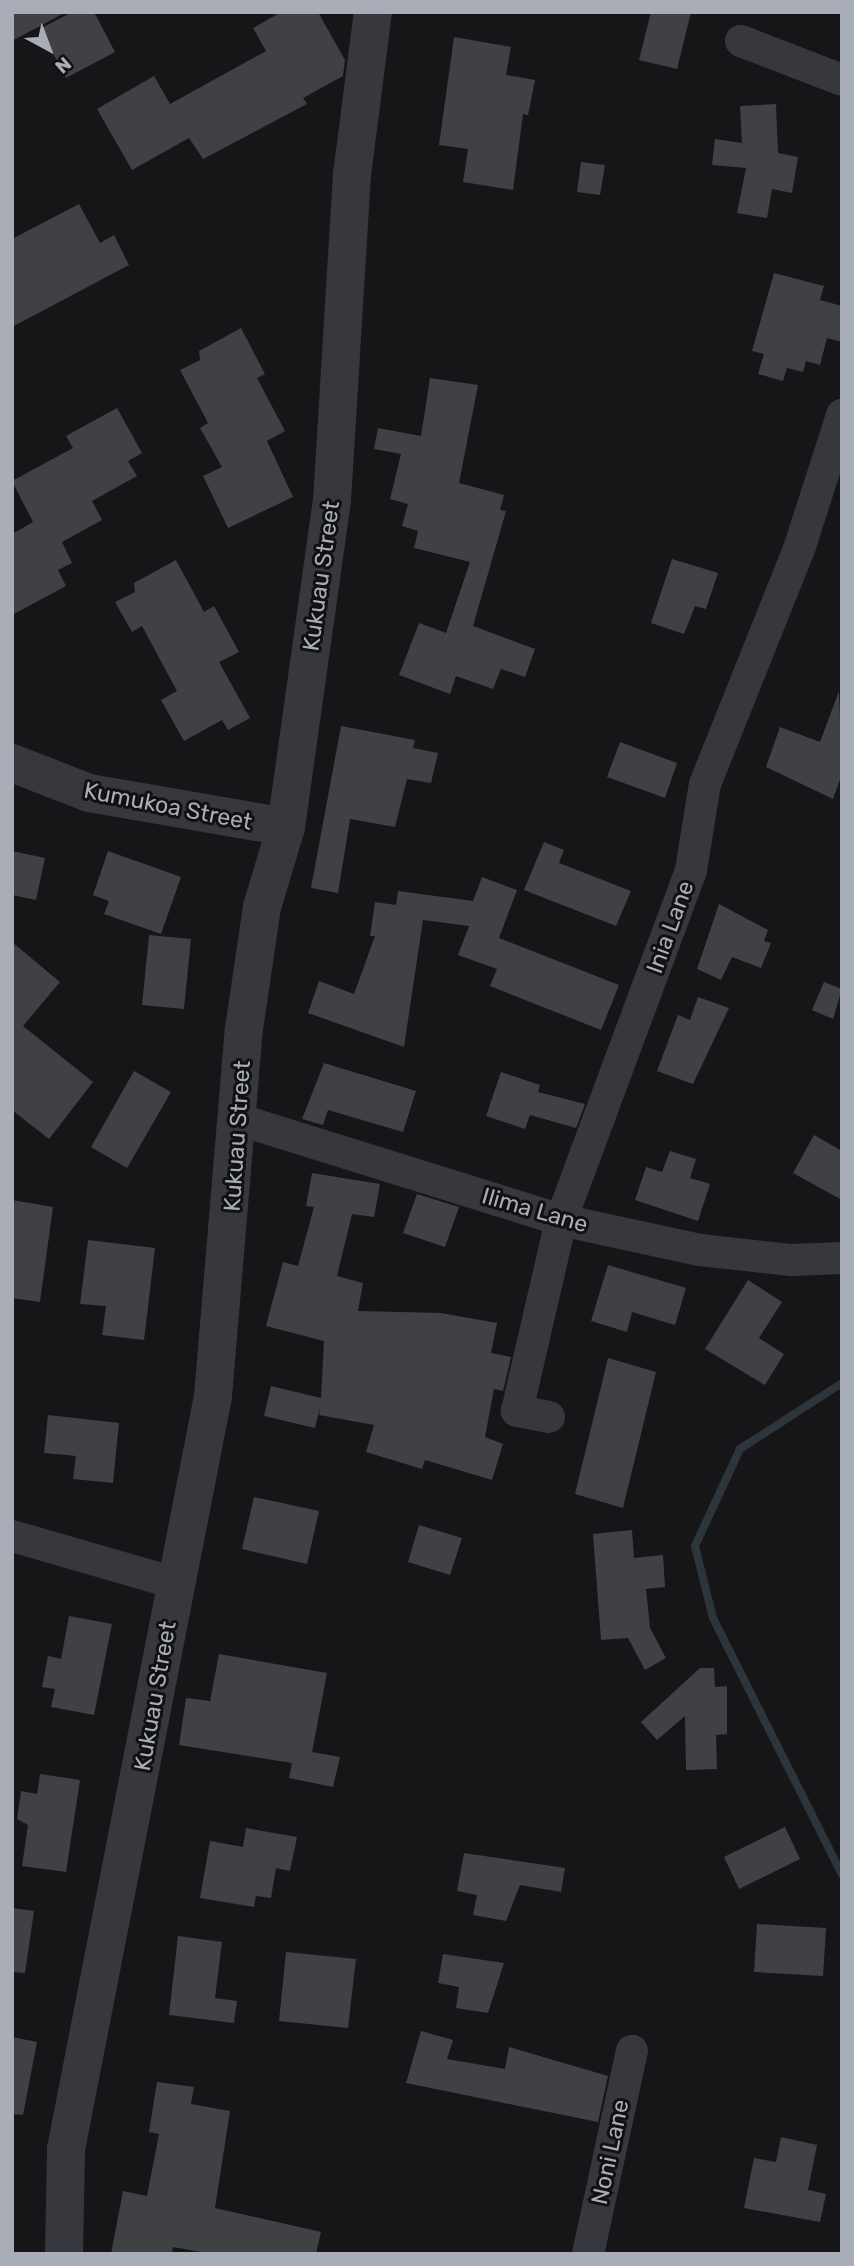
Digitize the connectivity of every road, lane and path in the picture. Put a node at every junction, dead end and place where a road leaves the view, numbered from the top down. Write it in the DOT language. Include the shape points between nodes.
graph roads {
  1 [pos="373,12"];
  2 [pos="741,41"];
  3 [pos="842,80"];
  4 [pos="842,415"];
  5 [pos="12,763"];
  6 [pos="286,827"];
  7 [pos="237,1119"];
  8 [pos="561,1220"];
  9 [pos="842,1258"];
  10 [pos="549,1417"];
  11 [pos="12,1536"];
  12 [pos="175,1583"];
  13 [pos="632,2051"];
  14 [pos="64,2254"];
  15 [pos="589,2254"];
  1 -- 6 [label="street, Kukuau Street" via="352,174 332,501"];
  2 -- 3 [label="street"];
  4 -- 8 [label="street, Inia Lane" via="800,546 705,784 691,870"];
  5 -- 6 [label="street, Kumukoa Street" via="89,793"];
  6 -- 7 [label="street, Kukuau Street" via="262,907"];
  7 -- 8 [label="street, Ilima Lane"];
  7 -- 12 [label="street, Kukuau Street" via="214,1396"];
  8 -- 9 [label="street, Ilima Lane" via="700,1250 791,1260"];
  8 -- 10 [label="street, Inia Lane" via="517,1411"];
  11 -- 12 [label="street"];
  12 -- 14 [label="street, Kukuau Street" via="66,2149"];
  13 -- 15 [label="street, Noni Lane"];
}
